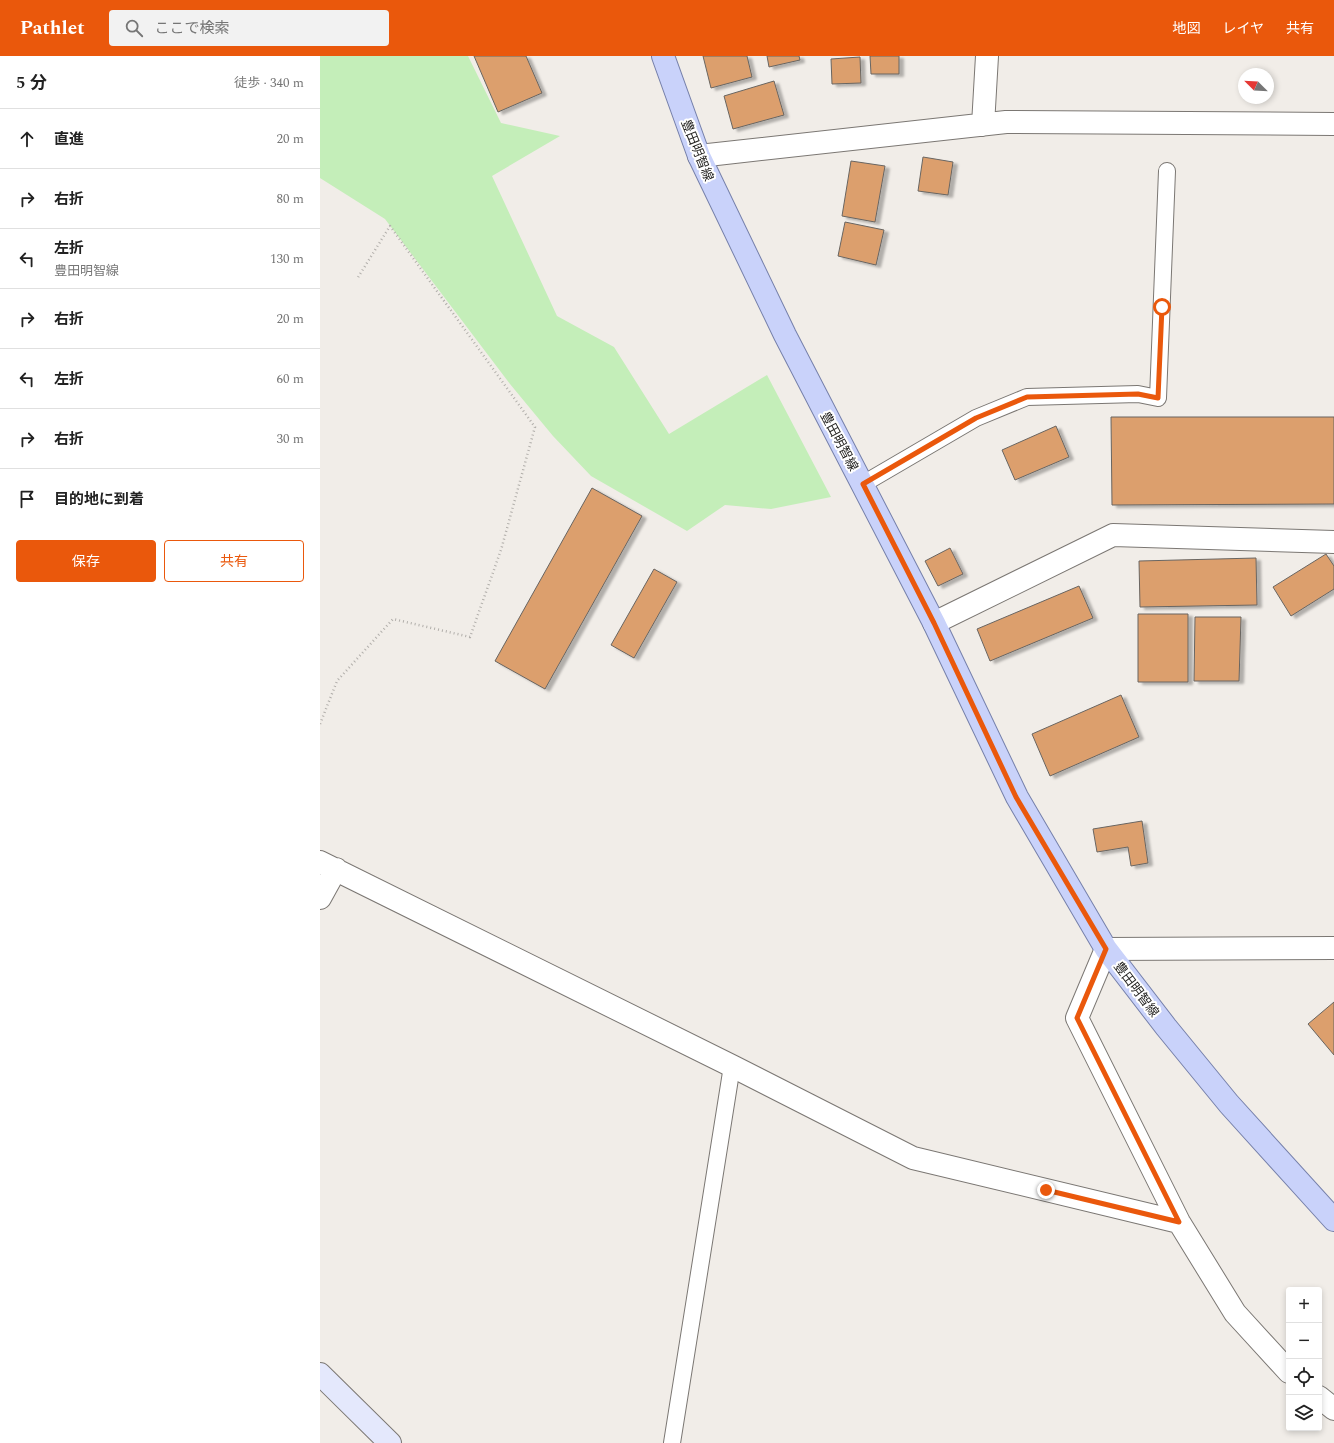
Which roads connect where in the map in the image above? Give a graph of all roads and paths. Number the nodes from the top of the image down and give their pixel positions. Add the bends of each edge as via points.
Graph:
1 (663, 56) edge
2 (987, 56) edge
3 (1334, 124) edge
4 (983, 125) junction
5 (699, 156) junction
6 (1167, 171) dead end
7 (357, 279) dead end
8 (863, 484) junction
9 (1334, 542) edge
10 (934, 623) junction
11 (320, 724) edge
12 (328, 866) edge
13 (320, 898) edge
14 (1334, 948) edge
15 (1106, 949) junction
16 (732, 1066) junction
17 (1334, 1220) edge
18 (1179, 1222) junction
19 (1286, 1369) edge
20 (320, 1374) edge
21 (1322, 1400) edge
22 (1334, 1410) edge
23 (390, 1443) edge
24 (672, 1443) edge

1 - 5 main road, 豊田明智線
2 - 4 street
3 - 4 street via 1006,122
4 - 5 street
5 - 8 main road, 豊田明智線 via 785,335
6 - 8 lane via 1158,398 1138,394 1027,397 976,418
7 - 11 path via 390,226 535,427 501,550 470,637 393,619 337,681
8 - 10 main road, 豊田明智線
9 - 10 street via 1113,535
10 - 15 main road, 豊田明智線 via 1016,797
12 - 13 street
12 - 16 street
14 - 15 street
15 - 17 main road, 豊田明智線 via 1229,1104
15 - 18 street via 1077,1018
16 - 18 street via 913,1158
16 - 24 lane
18 - 19 street via 1235,1313
20 - 23 main road
21 - 22 street

